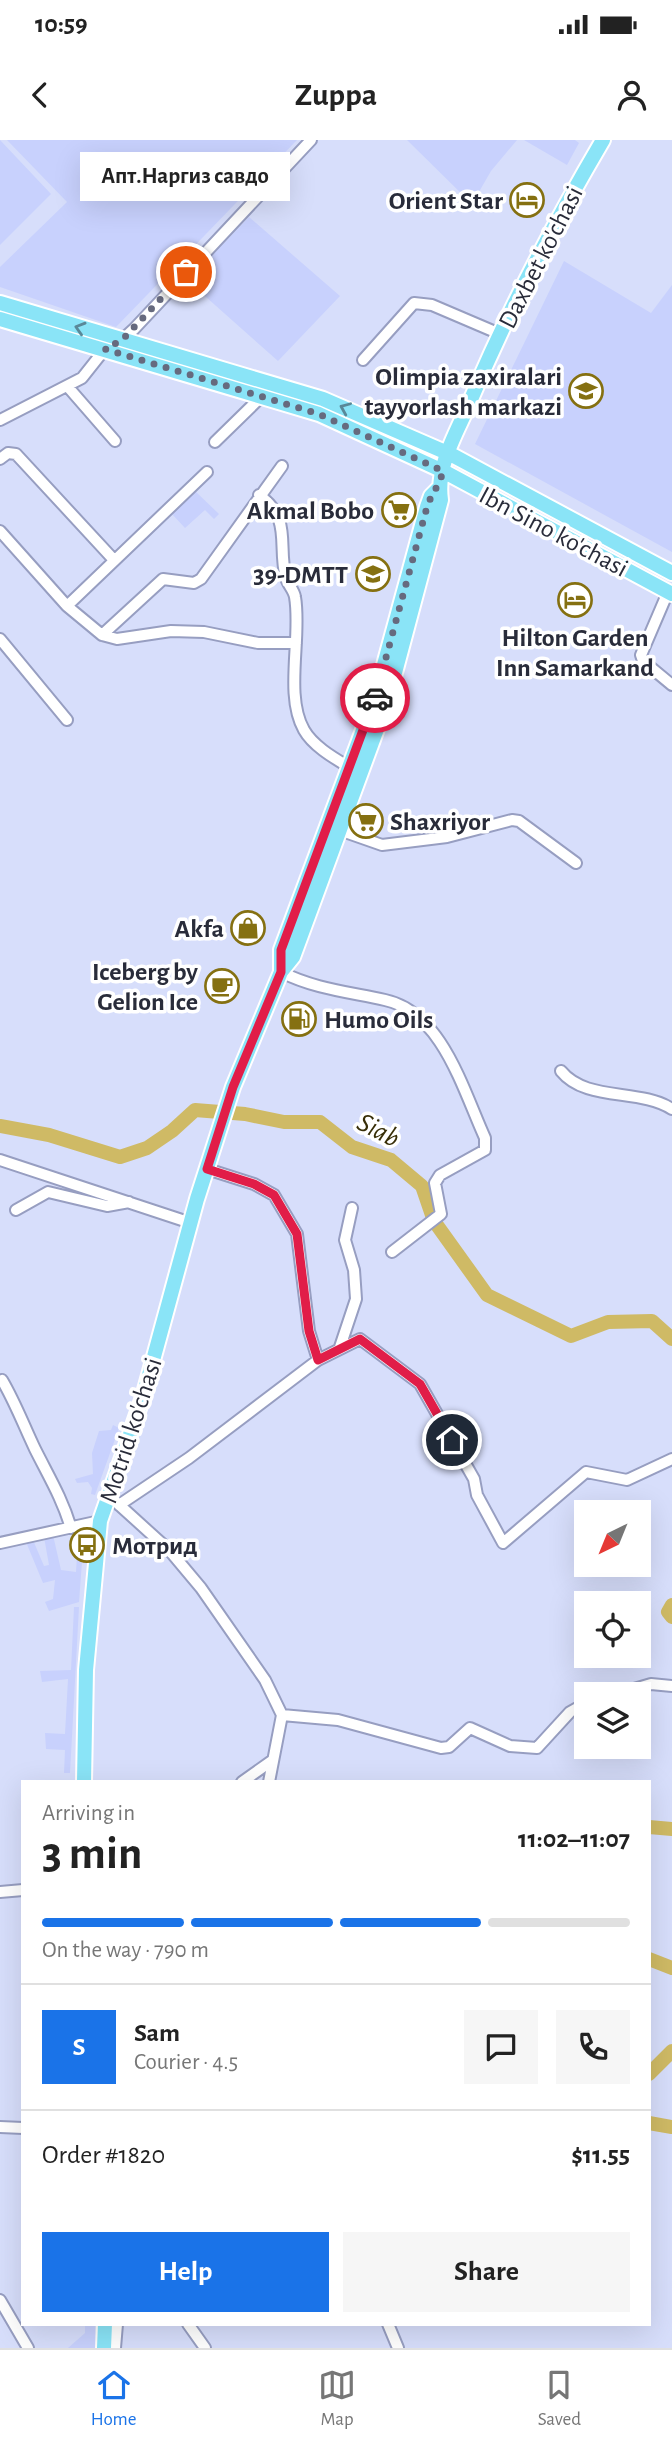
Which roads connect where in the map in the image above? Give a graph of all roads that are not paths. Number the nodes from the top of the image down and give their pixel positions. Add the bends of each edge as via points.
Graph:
1 (311, 140) edge
2 (603, 140) edge
3 (0, 303) edge
4 (0, 319) edge
5 (500, 334) junction
6 (122, 340) junction
7 (105, 349) junction
8 (363, 360) dead end
9 (68, 387) junction
10 (261, 397) junction
11 (0, 420) edge
12 (115, 441) dead end
13 (215, 442) dead end
14 (448, 453) junction
15 (0, 459) edge
16 (282, 466) dead end
17 (443, 471) junction
18 (207, 472) dead end
19 (439, 488) junction
20 (259, 495) junction
21 (0, 531) edge
22 (114, 560) junction
23 (672, 573) edge
24 (670, 593) edge
25 (67, 606) junction
26 (102, 635) junction
27 (0, 639) edge
28 (296, 643) junction
29 (10, 651) junction
30 (0, 660) edge
31 (672, 685) edge
32 (67, 720) dead end
33 (349, 767) junction
34 (342, 831) junction
35 (576, 863) dead end
36 (281, 972) junction
37 (561, 1071) dead end
38 (672, 1109) edge
39 (0, 1160) edge
40 (207, 1169) junction
41 (132, 1202) junction
42 (352, 1208) dead end
43 (16, 1210) dead end
44 (191, 1223) junction
45 (392, 1252) dead end
46 (340, 1347) junction
47 (318, 1360) junction
48 (0, 1381) edge
49 (672, 1459) edge
50 (114, 1500) junction
51 (100, 1521) junction
52 (71, 1528) junction
53 (0, 1544) edge
54 (651, 1684) edge
55 (672, 1686) edge
56 (574, 1710) edge
57 (282, 1714) junction
58 (273, 1760) junction
59 (84, 1780) edge
60 (245, 1780) edge
61 (269, 1780) edge
62 (21, 1890) edge
63 (0, 1892) edge
64 (0, 2127) edge
65 (21, 2128) edge
66 (0, 2300) edge
67 (105, 2326) edge
68 (117, 2326) edge
69 (189, 2326) edge
70 (389, 2326) edge
71 (28, 2348) edge
72 (104, 2348) edge
73 (115, 2348) edge
74 (205, 2348) edge
75 (398, 2348) edge

1 - 6 street
2 - 5 main road, Daxbet ko'chasi
6 -> 3 main road, Ibn Sino ko'chasi
4 - 7 main road, Ibn Sino ko'chasi
5 - 8 street via 432,305 414,303
5 - 14 main road, Daxbet ko'chasi
6 - 7 street
14 -> 6 main road, Ibn Sino ko'chasi via 323,399
7 - 9 street via 82,379
7 - 10 main road, Ibn Sino ko'chasi
9 - 11 street
9 - 12 street
10 - 13 street
10 - 17 main road, Ibn Sino ko'chasi via 319,414
14 - 17 main road, Daxbet ko'chasi
14 - 23 main road, Ibn Sino ko'chasi
15 - 22 street via 16,454
16 - 20 street
17 - 19 main road, Daxbet ko'chasi
17 - 24 main road, Ibn Sino ko'chasi
18 - 22 street
19 - 33 main road via 427,507 394,633
19 - 34 main road via 440,503 388,699
20 - 26 street via 201,579 194,583 163,579
20 - 28 street via 276,511 281,528 286,579 296,599
21 - 25 street
22 - 25 street
24 - 31 street via 641,655
25 - 26 street
26 - 28 street via 117,639 171,631 204,632 258,643
27 - 29 street
28 - 33 street via 300,722 314,742
29 - 30 street
29 - 32 street
33 - 36 main road via 281,950
34 - 35 street via 382,845 447,837 512,820
34 - 36 main road via 293,957
36 - 40 main road, Motrid ko'chasi via 233,1087
36 - 45 street via 345,995 402,1004 433,1029 487,1145 479,1155 440,1175 435,1183 436,1217
37 - 38 street via 578,1086 626,1093
39 - 41 street
40 - 44 main road, Motrid ko'chasi
40 - 47 street via 274,1195 292,1225
41 - 43 street via 107,1206 48,1192
41 - 44 street
42 - 46 street via 345,1240 356,1299
44 - 50 main road, Motrid ko'chasi
46 - 47 street
46 - 49 street via 360,1339 420,1384 474,1479 477,1495 503,1543 586,1472 627,1480
47 - 50 street via 189,1458
48 - 52 street via 60,1493
50 - 51 main road, Motrid ko'chasi
50 - 57 street via 170,1551 201,1588 265,1680
51 - 52 street
51 - 59 main road, Motrid ko'chasi via 86,1670
52 - 53 street
54 - 55 street
56 - 57 street via 537,1748 510,1746 467,1728 449,1747 440,1748 338,1720
57 - 58 street
58 - 60 street
58 - 61 street
62 - 63 street
64 - 65 street
66 - 71 street
67 - 72 main road
68 - 73 street
69 - 74 street
70 - 75 street

